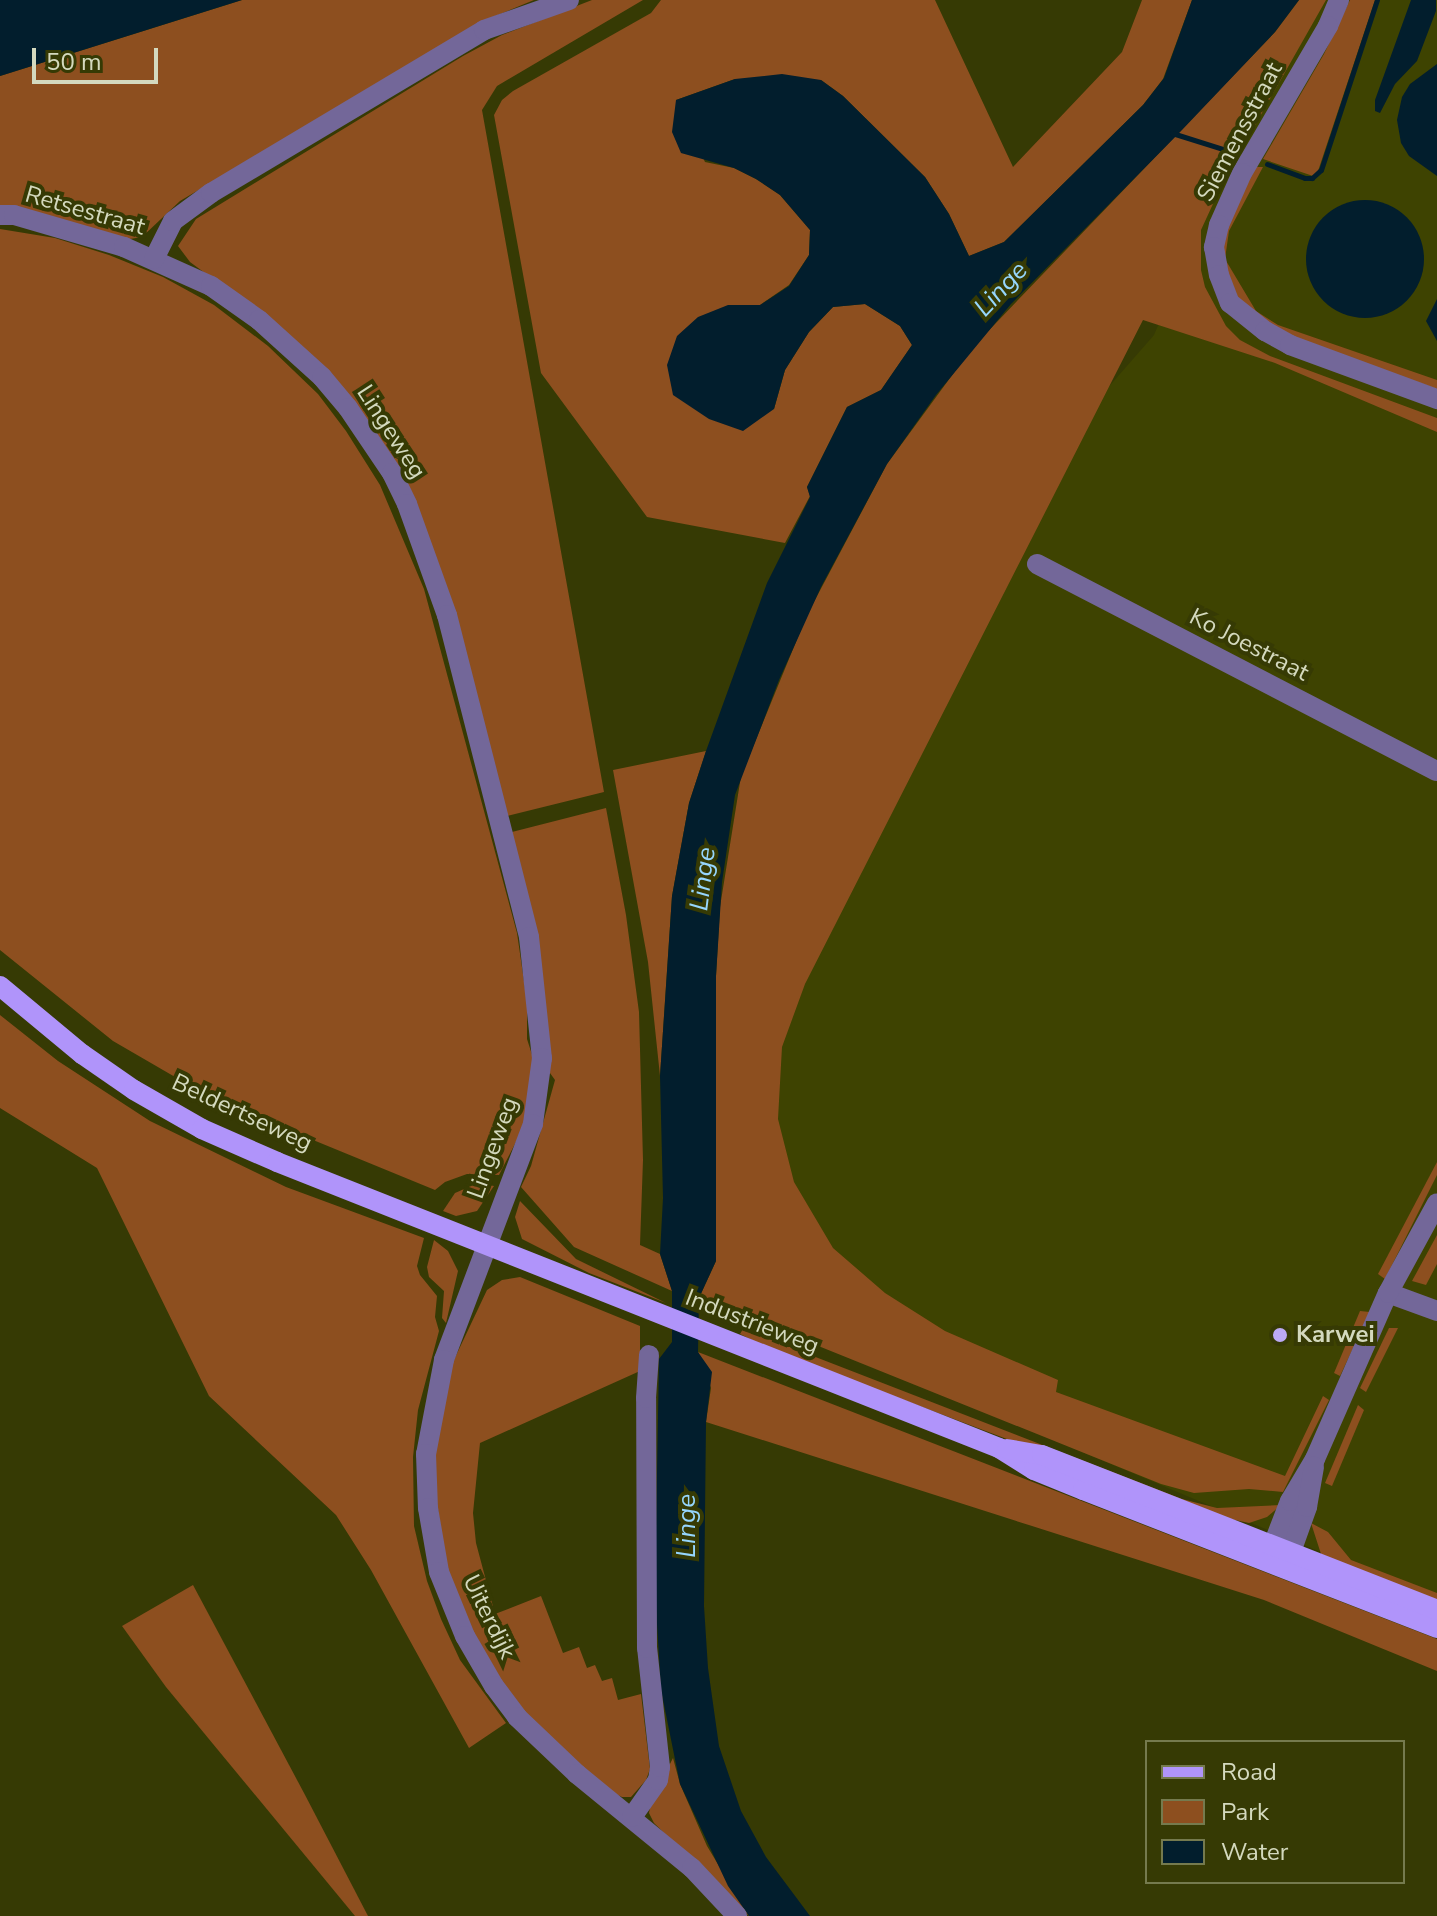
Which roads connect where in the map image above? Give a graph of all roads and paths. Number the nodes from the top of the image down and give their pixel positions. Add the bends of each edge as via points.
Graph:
1 (569, 0) edge
2 (1339, 0) edge
3 (0, 215) edge
4 (154, 259) junction
5 (1437, 399) edge
6 (1037, 564) dead end
7 (1437, 771) edge
8 (0, 986) edge
9 (1437, 1203) edge
10 (486, 1243) junction
11 (1388, 1293) junction
12 (1437, 1311) edge
13 (649, 1355) dead end
14 (1280, 1554) junction
15 (1437, 1610) edge
16 (1437, 1628) edge
17 (632, 1817) junction
18 (737, 1916) edge

1 - 4 street via 484,30 211,193 173,221
2 - 5 street, Siemensstraat via 1242,173 1219,225 1214,247 1219,275 1230,303 1265,331
3 - 4 street, Retsestraat
4 - 10 street, Lingeweg via 211,286 259,320 348,408 407,504 447,615 529,937 542,1058 533,1124
6 - 7 street, Ko Joestraat
8 - 10 main road, Beldertseweg via 82,1054 202,1129
9 - 11 street
10 - 14 main road, Industrieweg via 999,1448 1034,1470
10 - 17 street, Uiterdijk via 451,1335 426,1454 439,1572 465,1636 517,1717
11 - 12 street
11 - 14 street
13 - 17 street via 647,1648 660,1767 658,1780
14 - 15 main road, Industrieweg
14 - 16 main road, Industrieweg
17 - 18 street, Uiterdijk via 692,1868

